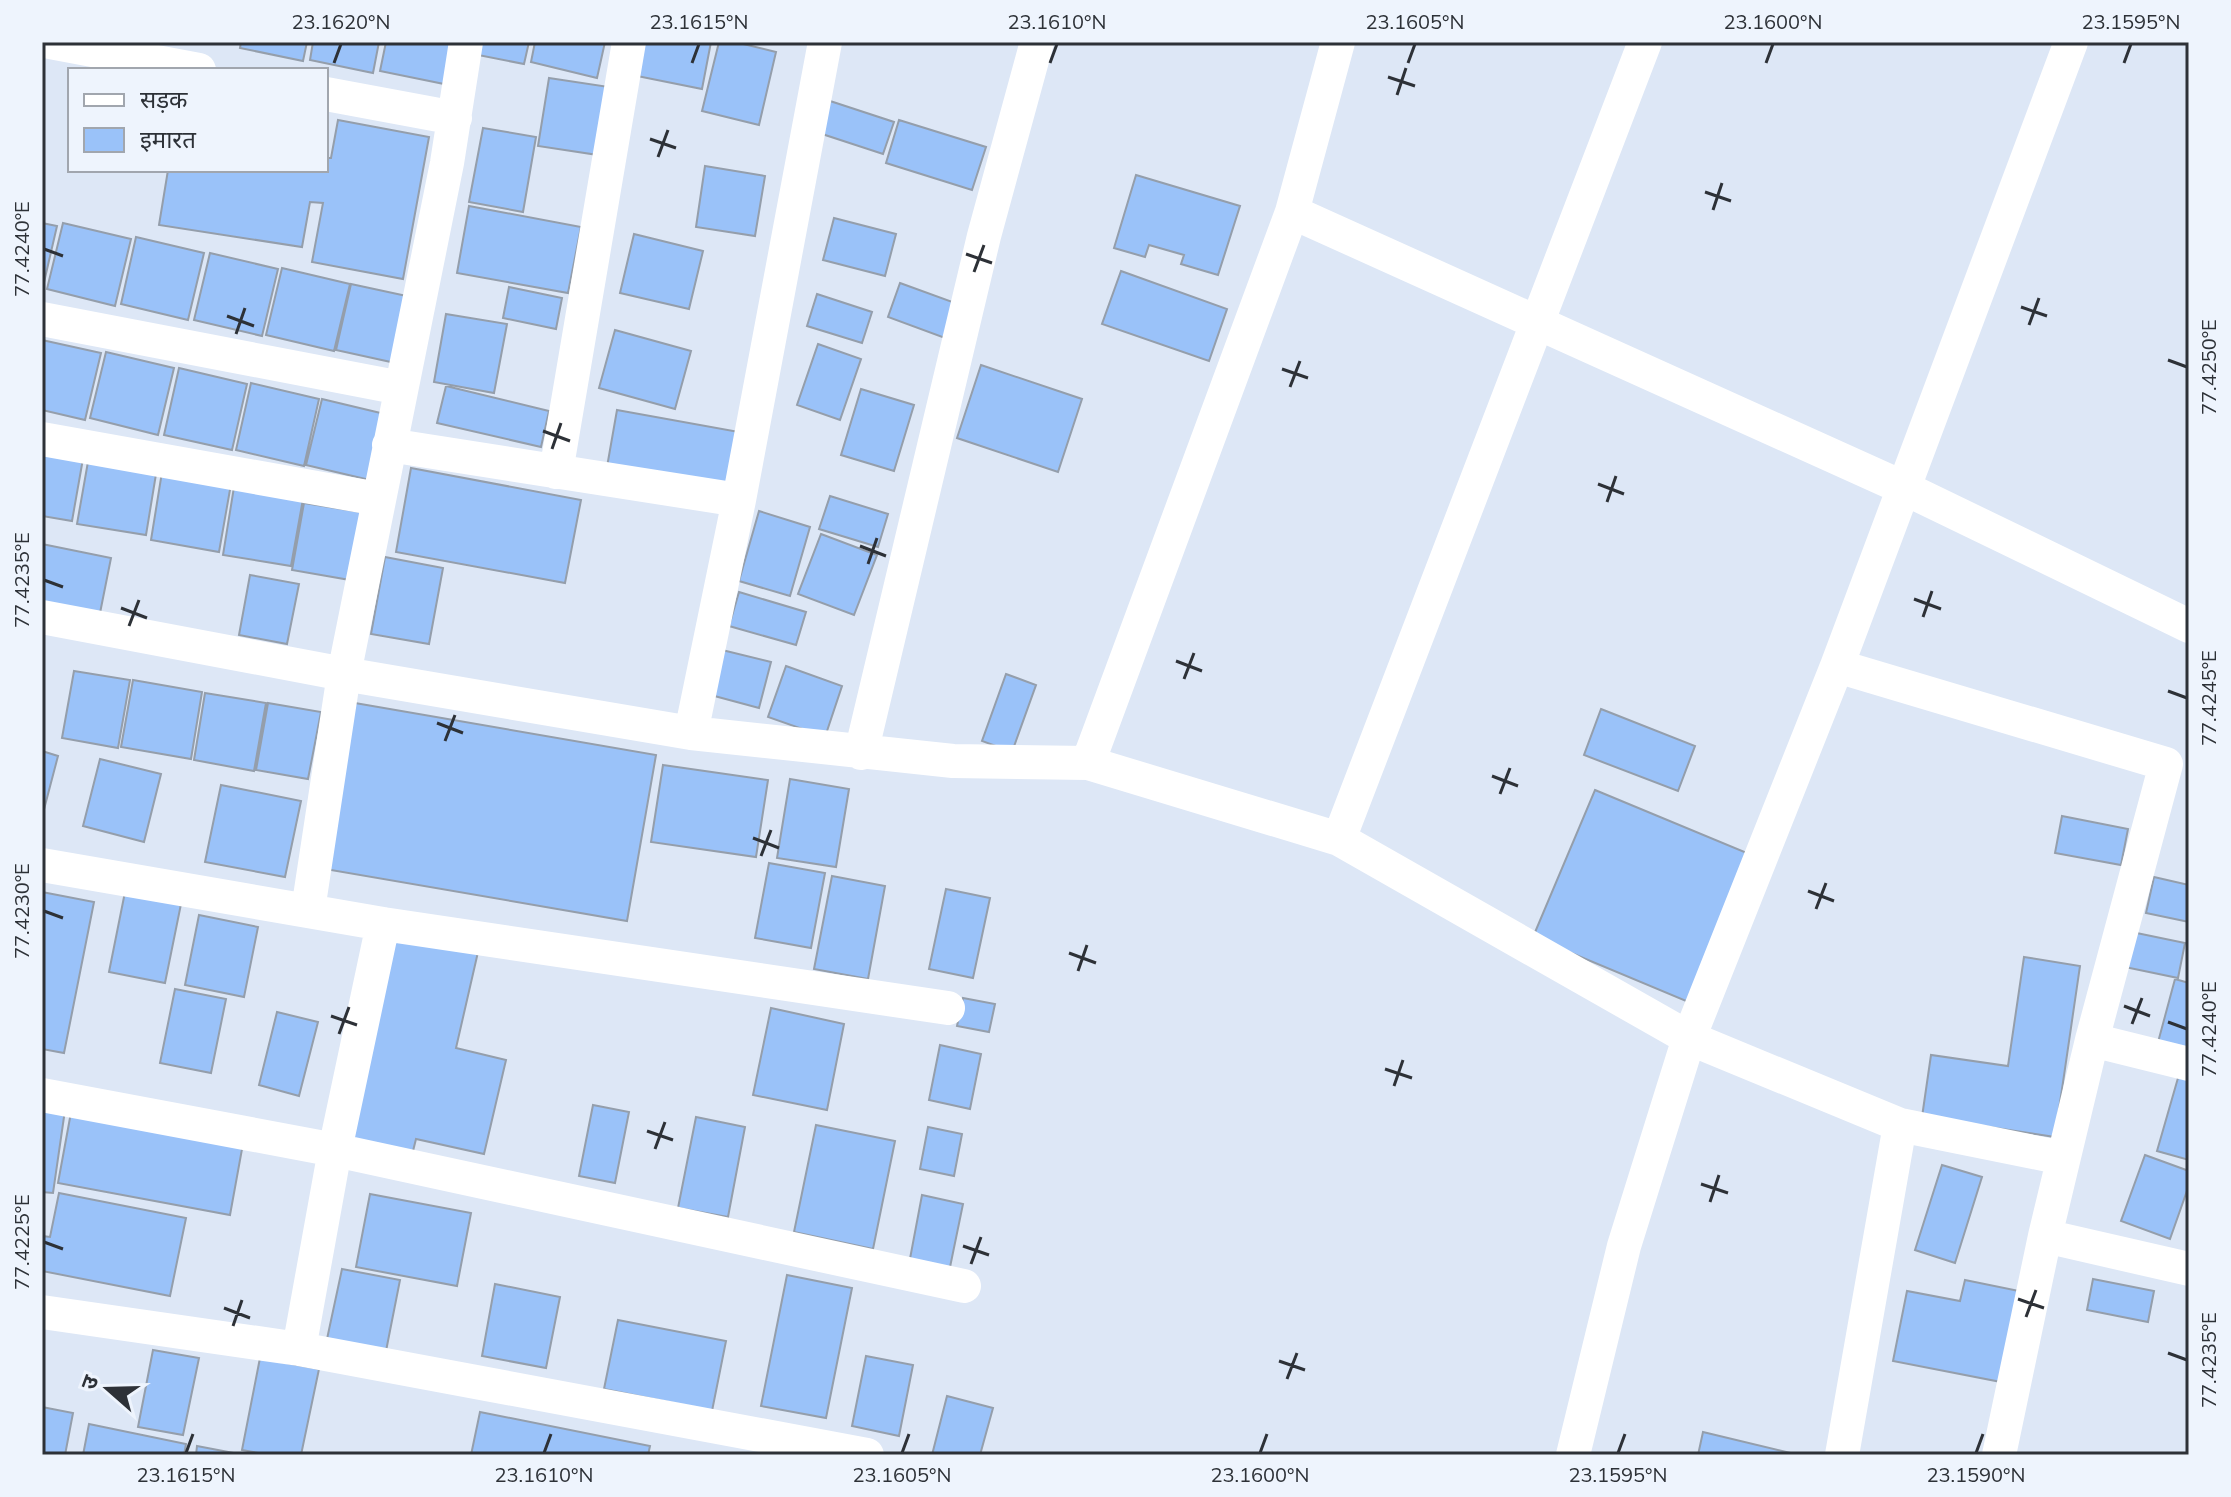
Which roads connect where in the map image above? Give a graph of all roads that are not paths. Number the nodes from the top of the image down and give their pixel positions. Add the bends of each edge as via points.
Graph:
1 (50, 42) edge
2 (466, 42) edge
3 (629, 42) edge
4 (825, 42) edge
5 (1037, 42) edge
6 (1338, 42) edge
7 (1645, 42) edge
8 (2071, 42) edge
9 (188, 68) edge
10 (328, 94) edge
11 (455, 118) junction
12 (1292, 212) junction
13 (42, 319) edge
14 (1536, 322) junction
15 (401, 388) junction
16 (42, 439) edge
17 (389, 445) junction
18 (556, 472) junction
19 (1904, 488) junction
20 (378, 499) junction
21 (739, 500) junction
22 (42, 617) edge
23 (2189, 626) edge
24 (1837, 666) junction
25 (344, 674) junction
26 (691, 733) junction
27 (861, 753) junction
28 (1088, 763) junction
29 (2177, 767) edge
30 (1339, 839) junction
31 (42, 865) edge
32 (308, 910) junction
33 (383, 924) junction
34 (948, 1008) dead end
35 (1689, 1038) junction
36 (2092, 1040) junction
37 (2189, 1064) edge
38 (42, 1095) edge
39 (1900, 1125) junction
40 (335, 1150) junction
41 (2063, 1158) junction
42 (2045, 1236) junction
43 (2189, 1269) edge
44 (964, 1286) dead end
45 (42, 1312) edge
46 (299, 1349) junction
47 (864, 1455) edge
48 (1573, 1455) edge
49 (1842, 1455) edge
50 (1999, 1455) edge

1 - 9 street
2 - 11 street
3 - 18 street
4 - 21 street
5 - 27 street via 984,236
6 - 12 street
7 - 14 street
8 - 19 street
10 - 11 street
11 - 15 street
12 - 14 street
12 - 28 street
13 - 15 street
14 - 19 street
14 - 30 street
15 - 17 street
16 - 20 street
17 - 18 street
17 - 20 street
18 - 21 street
19 - 23 street
19 - 24 street
20 - 25 street
21 - 26 street
22 - 25 street
24 - 29 street
24 - 35 street
25 - 26 street
25 - 32 street
26 - 27 street
27 - 28 street
28 - 30 street
29 - 36 street
30 - 35 street
31 - 32 street
32 - 33 street
33 - 34 street
33 - 40 street
35 - 39 street
35 - 48 street via 1624,1246
36 - 37 street
36 - 41 street
38 - 40 street
39 - 41 street
39 - 49 street
40 - 44 street
40 - 46 street
41 - 42 street
42 - 43 street
42 - 50 street
45 - 46 street
46 - 47 street

